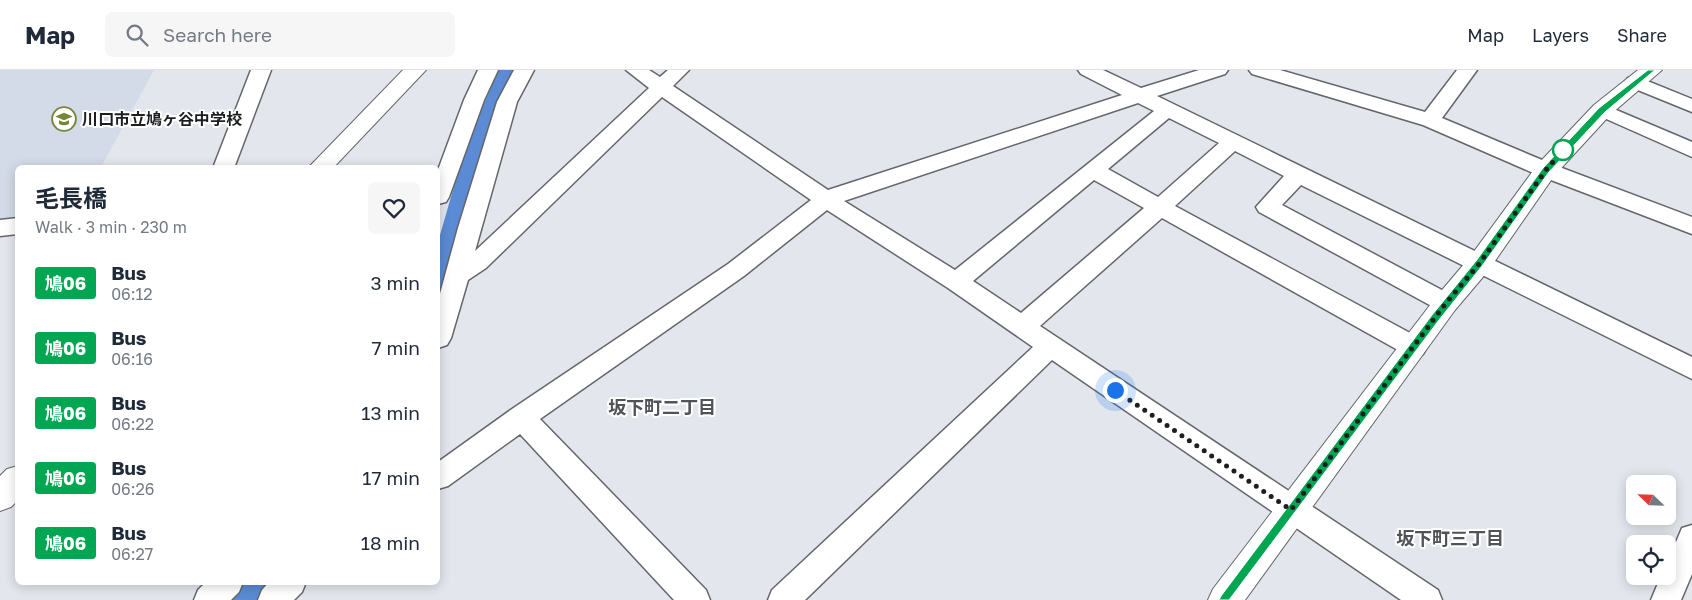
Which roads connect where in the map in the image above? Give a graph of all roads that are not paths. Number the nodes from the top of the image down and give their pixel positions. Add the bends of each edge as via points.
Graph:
1 (261, 70) edge
2 (415, 70) edge
3 (488, 70) edge
4 (524, 70) edge
5 (636, 70) edge
6 (1088, 70) edge
7 (1218, 70) edge
8 (1258, 70) edge
9 (1334, 70) edge
10 (1467, 70) edge
11 (1643, 76) edge
12 (670, 78) edge
13 (1327, 91) junction
14 (1139, 95) junction
15 (1692, 106) edge
16 (1167, 110) junction
17 (1602, 110) junction
18 (1430, 120) junction
19 (1232, 143) junction
20 (1692, 150) edge
21 (224, 165) edge
22 (322, 165) edge
23 (1546, 170) junction
24 (1094, 171) junction
25 (1298, 175) junction
26 (440, 192) edge
27 (825, 199) junction
28 (1159, 208) junction
29 (15, 226) edge
30 (1692, 226) edge
31 (0, 228) edge
32 (1479, 264) junction
33 (458, 275) junction
34 (956, 282) junction
35 (1446, 303) junction
36 (1022, 328) junction
37 (440, 332) edge
38 (1050, 346) junction
39 (1414, 347) junction
40 (1692, 369) edge
41 (521, 417) junction
42 (440, 476) edge
43 (15, 482) edge
44 (0, 497) edge
45 (1291, 510) junction
46 (1692, 538) edge
47 (225, 585) edge
48 (288, 585) edge
49 (209, 600) edge
50 (273, 600) edge
51 (696, 600) edge
52 (783, 600) edge
53 (1225, 600) edge
54 (1427, 600) edge
55 (1666, 600) edge

1 - 21 street
2 - 22 street
3 - 26 street
4 - 33 street via 507,102
5 - 12 street
6 - 14 street
7 - 14 street
8 - 13 street
9 - 13 street
10 - 18 street
11 - 15 street
11 - 17 street
12 - 27 street
12 - 33 street via 478,262
13 - 18 street
14 - 16 street
14 - 27 street
16 - 19 street
16 - 24 street
17 - 20 street
17 - 23 street
18 - 23 street
19 - 25 street
19 - 28 street
23 - 30 street
23 - 32 street
24 - 28 street
24 - 34 street
25 - 32 street
25 - 35 street via 1267,207
27 - 34 street
27 - 41 street via 750,260
28 - 36 street
28 - 39 street
29 - 31 street
32 - 35 street
32 - 40 street
33 - 37 street
34 - 36 street
35 - 39 street
36 - 38 street
38 - 45 street
38 - 52 street
39 - 45 street
41 - 42 street
41 - 51 street
43 - 44 street
45 - 53 street
45 - 54 street
46 - 55 street
47 - 49 street
48 - 50 street

